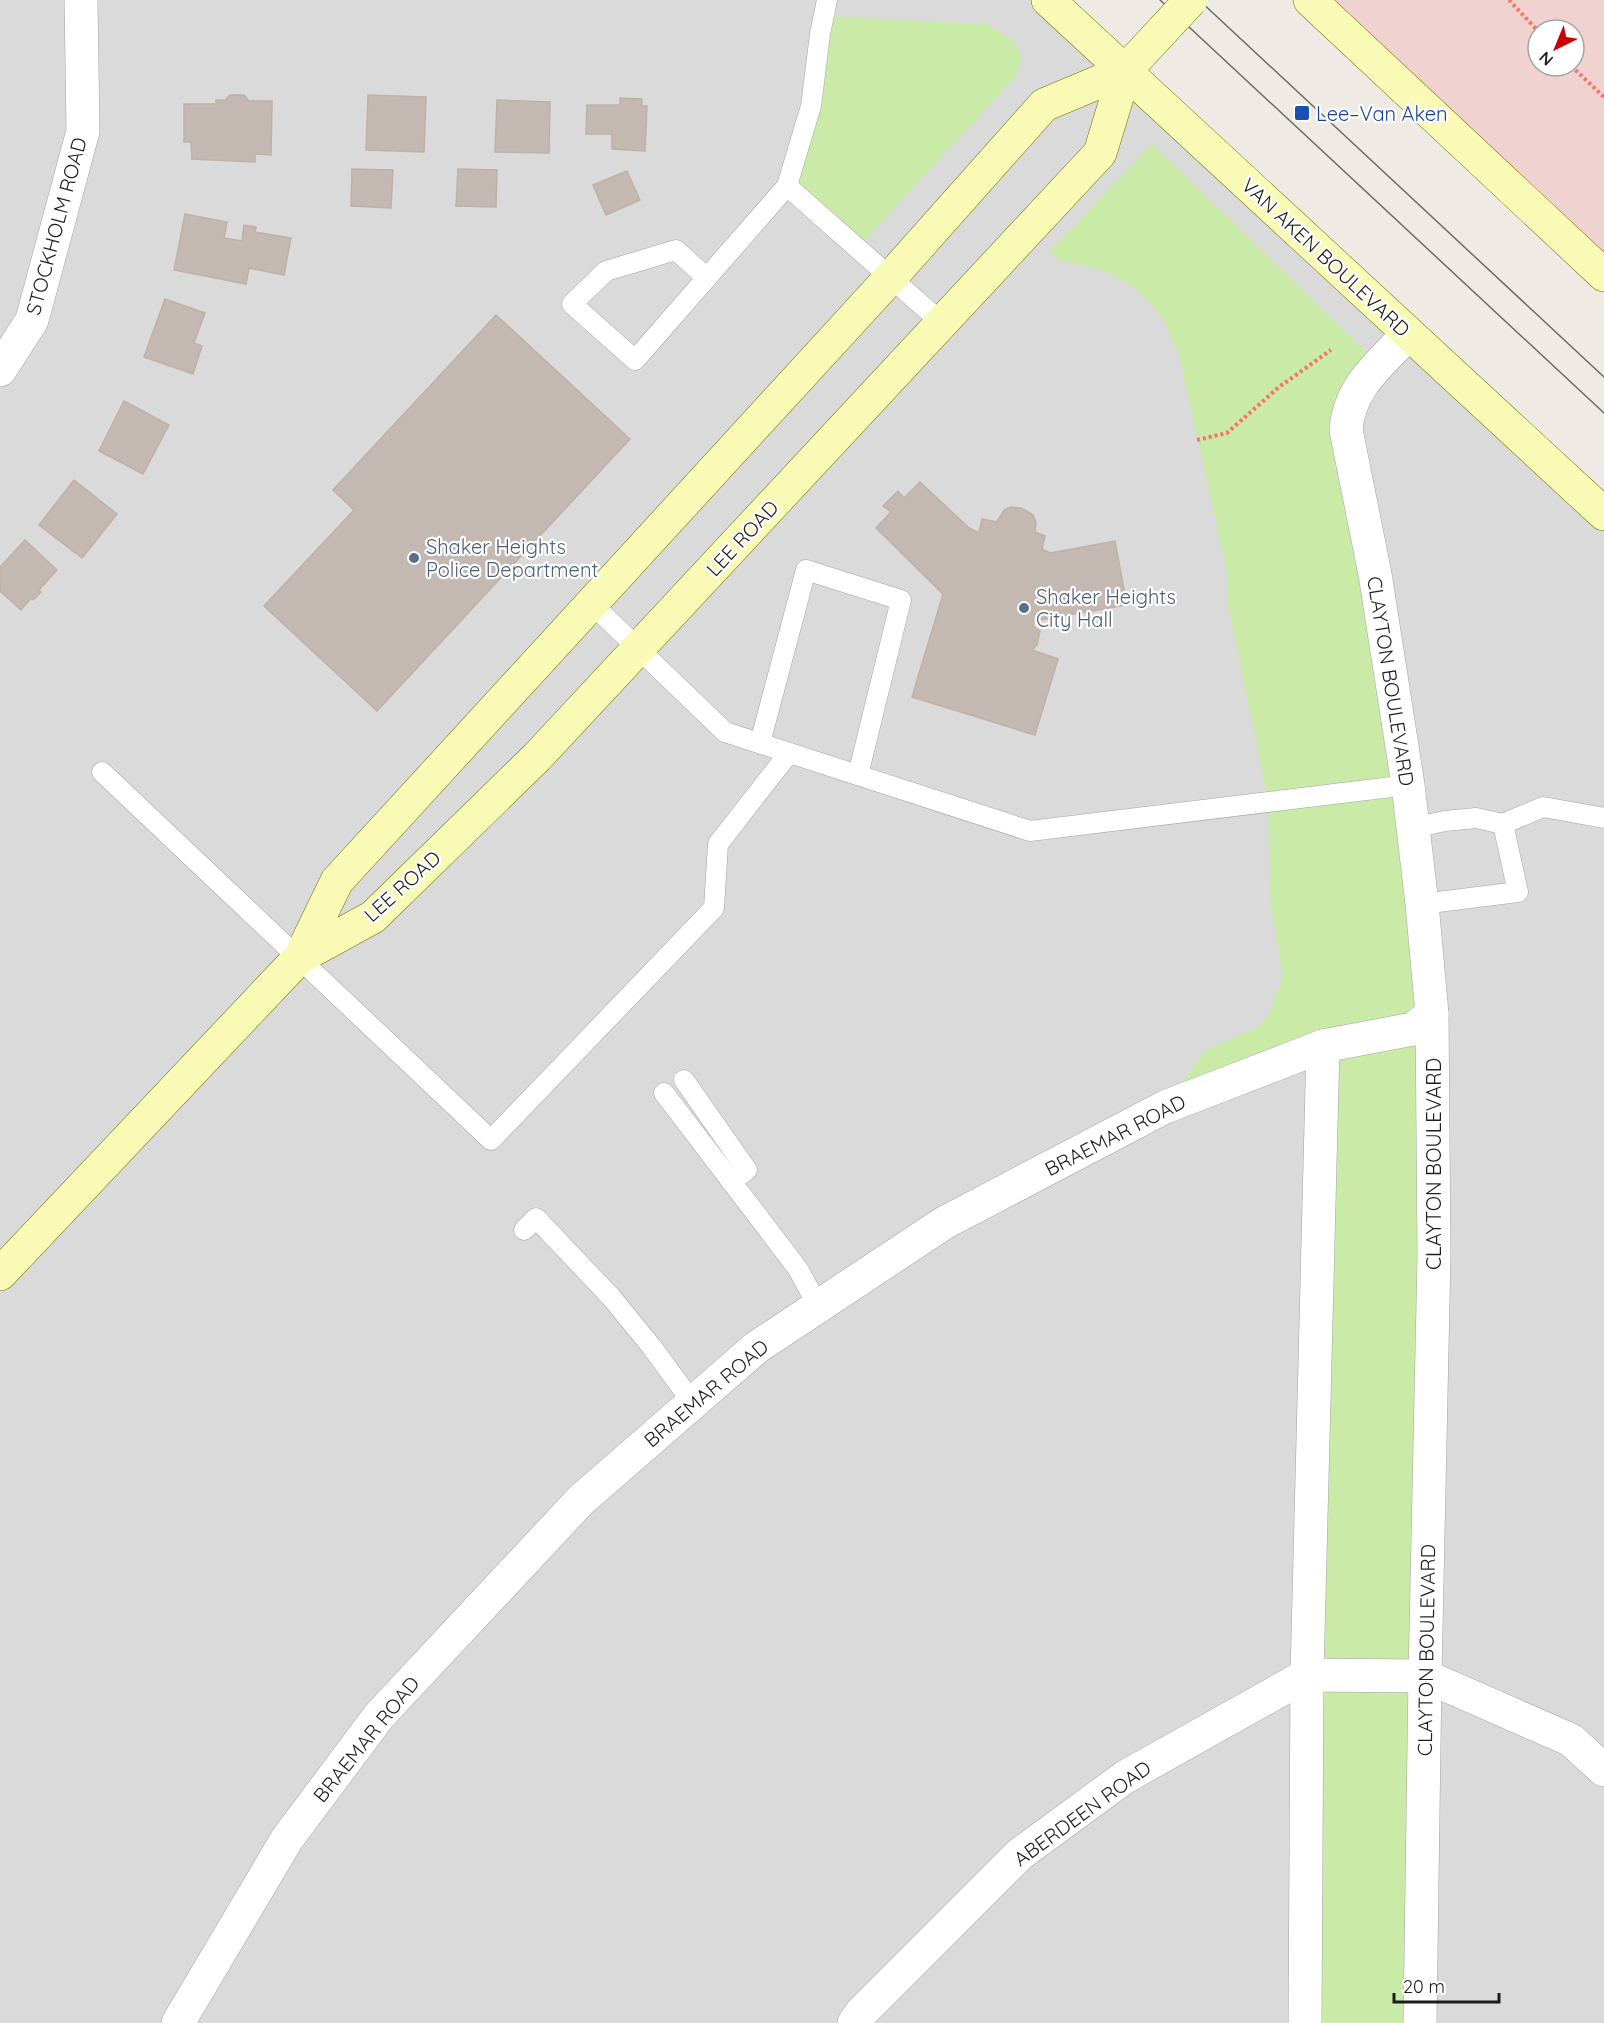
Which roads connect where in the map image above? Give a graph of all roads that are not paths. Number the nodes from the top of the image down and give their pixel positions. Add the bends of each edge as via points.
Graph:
1 (81, 0) edge
2 (827, 0) edge
3 (1048, 0) edge
4 (1191, 0) edge
5 (1310, 0) edge
6 (1125, 71) junction
7 (787, 186) junction
8 (1604, 275) edge
9 (891, 277) junction
10 (707, 278) junction
11 (942, 323) junction
12 (1408, 334) junction
13 (0, 370) edge
14 (1604, 514) edge
15 (593, 605) junction
16 (639, 648) junction
17 (759, 743) junction
18 (789, 753) junction
19 (102, 772) dead end
20 (858, 775) junction
21 (1408, 785) junction
22 (1604, 818) edge
23 (1503, 824) junction
24 (1413, 828) junction
25 (1422, 904) junction
26 (300, 957) junction
27 (1432, 1014) junction
28 (1323, 1046) junction
29 (684, 1080) dead end
30 (664, 1093) dead end
31 (731, 1182) junction
32 (524, 1230) dead end
33 (0, 1274) edge
34 (818, 1306) junction
35 (693, 1403) junction
36 (1307, 1675) junction
37 (1425, 1676) junction
38 (1604, 1770) edge
39 (178, 2023) edge
40 (854, 2023) edge
41 (1305, 2023) edge
42 (1420, 2023) edge

1 - 13 street, STOCKHOLM ROAD via 83,131 32,320
2 - 7 lane via 811,106
3 - 6 main road, VAN AKEN BOULEVARD
4 - 6 main road, LEE ROAD, bridge
5 - 8 main road
6 - 9 main road, LEE ROAD via 1044,105
6 - 11 main road, LEE ROAD via 1100,153
6 - 12 main road, VAN AKEN BOULEVARD
7 - 9 lane
7 - 10 lane
9 - 11 lane
9 - 15 main road, LEE ROAD
10 - 10 lane via 634,360 572,304 606,272 676,250
11 - 16 main road, LEE ROAD
12 - 14 main road, VAN AKEN BOULEVARD
12 - 21 street, CLAYTON BOULEVARD via 1362,384 1347,414 1346,430 1375,574
15 - 16 lane
15 - 26 main road, LEE ROAD via 337,881
16 - 17 lane via 725,732
16 - 26 main road, LEE ROAD via 537,757 373,917
17 - 18 lane
17 - 20 lane via 806,570 901,600
18 - 20 lane
18 - 26 lane via 718,843 714,908 491,1140
19 - 26 lane
20 - 21 lane via 1030,831
21 - 24 street, CLAYTON BOULEVARD
22 - 23 lane via 1543,807
23 - 24 lane via 1476,818
23 - 25 lane via 1518,892
24 - 25 street, CLAYTON BOULEVARD
25 - 27 street, CLAYTON BOULEVARD
26 - 33 main road, LEE ROAD
27 - 28 street, BRAEMAR ROAD via 1403,1032
27 - 37 street, CLAYTON BOULEVARD via 1434,1256
28 - 34 street, BRAEMAR ROAD via 1165,1107 944,1223
28 - 36 street
29 - 31 lane via 747,1170
30 - 31 lane
31 - 34 lane via 798,1269
32 - 35 lane via 536,1218 611,1297
34 - 35 street, BRAEMAR ROAD via 757,1347
35 - 39 street, BRAEMAR ROAD via 581,1500 379,1716 287,1839
36 - 37 street, ABERDEEN ROAD
36 - 40 street, ABERDEEN ROAD via 1125,1777 1020,1854
36 - 41 street
37 - 38 street via 1571,1740
37 - 42 street, CLAYTON BOULEVARD

